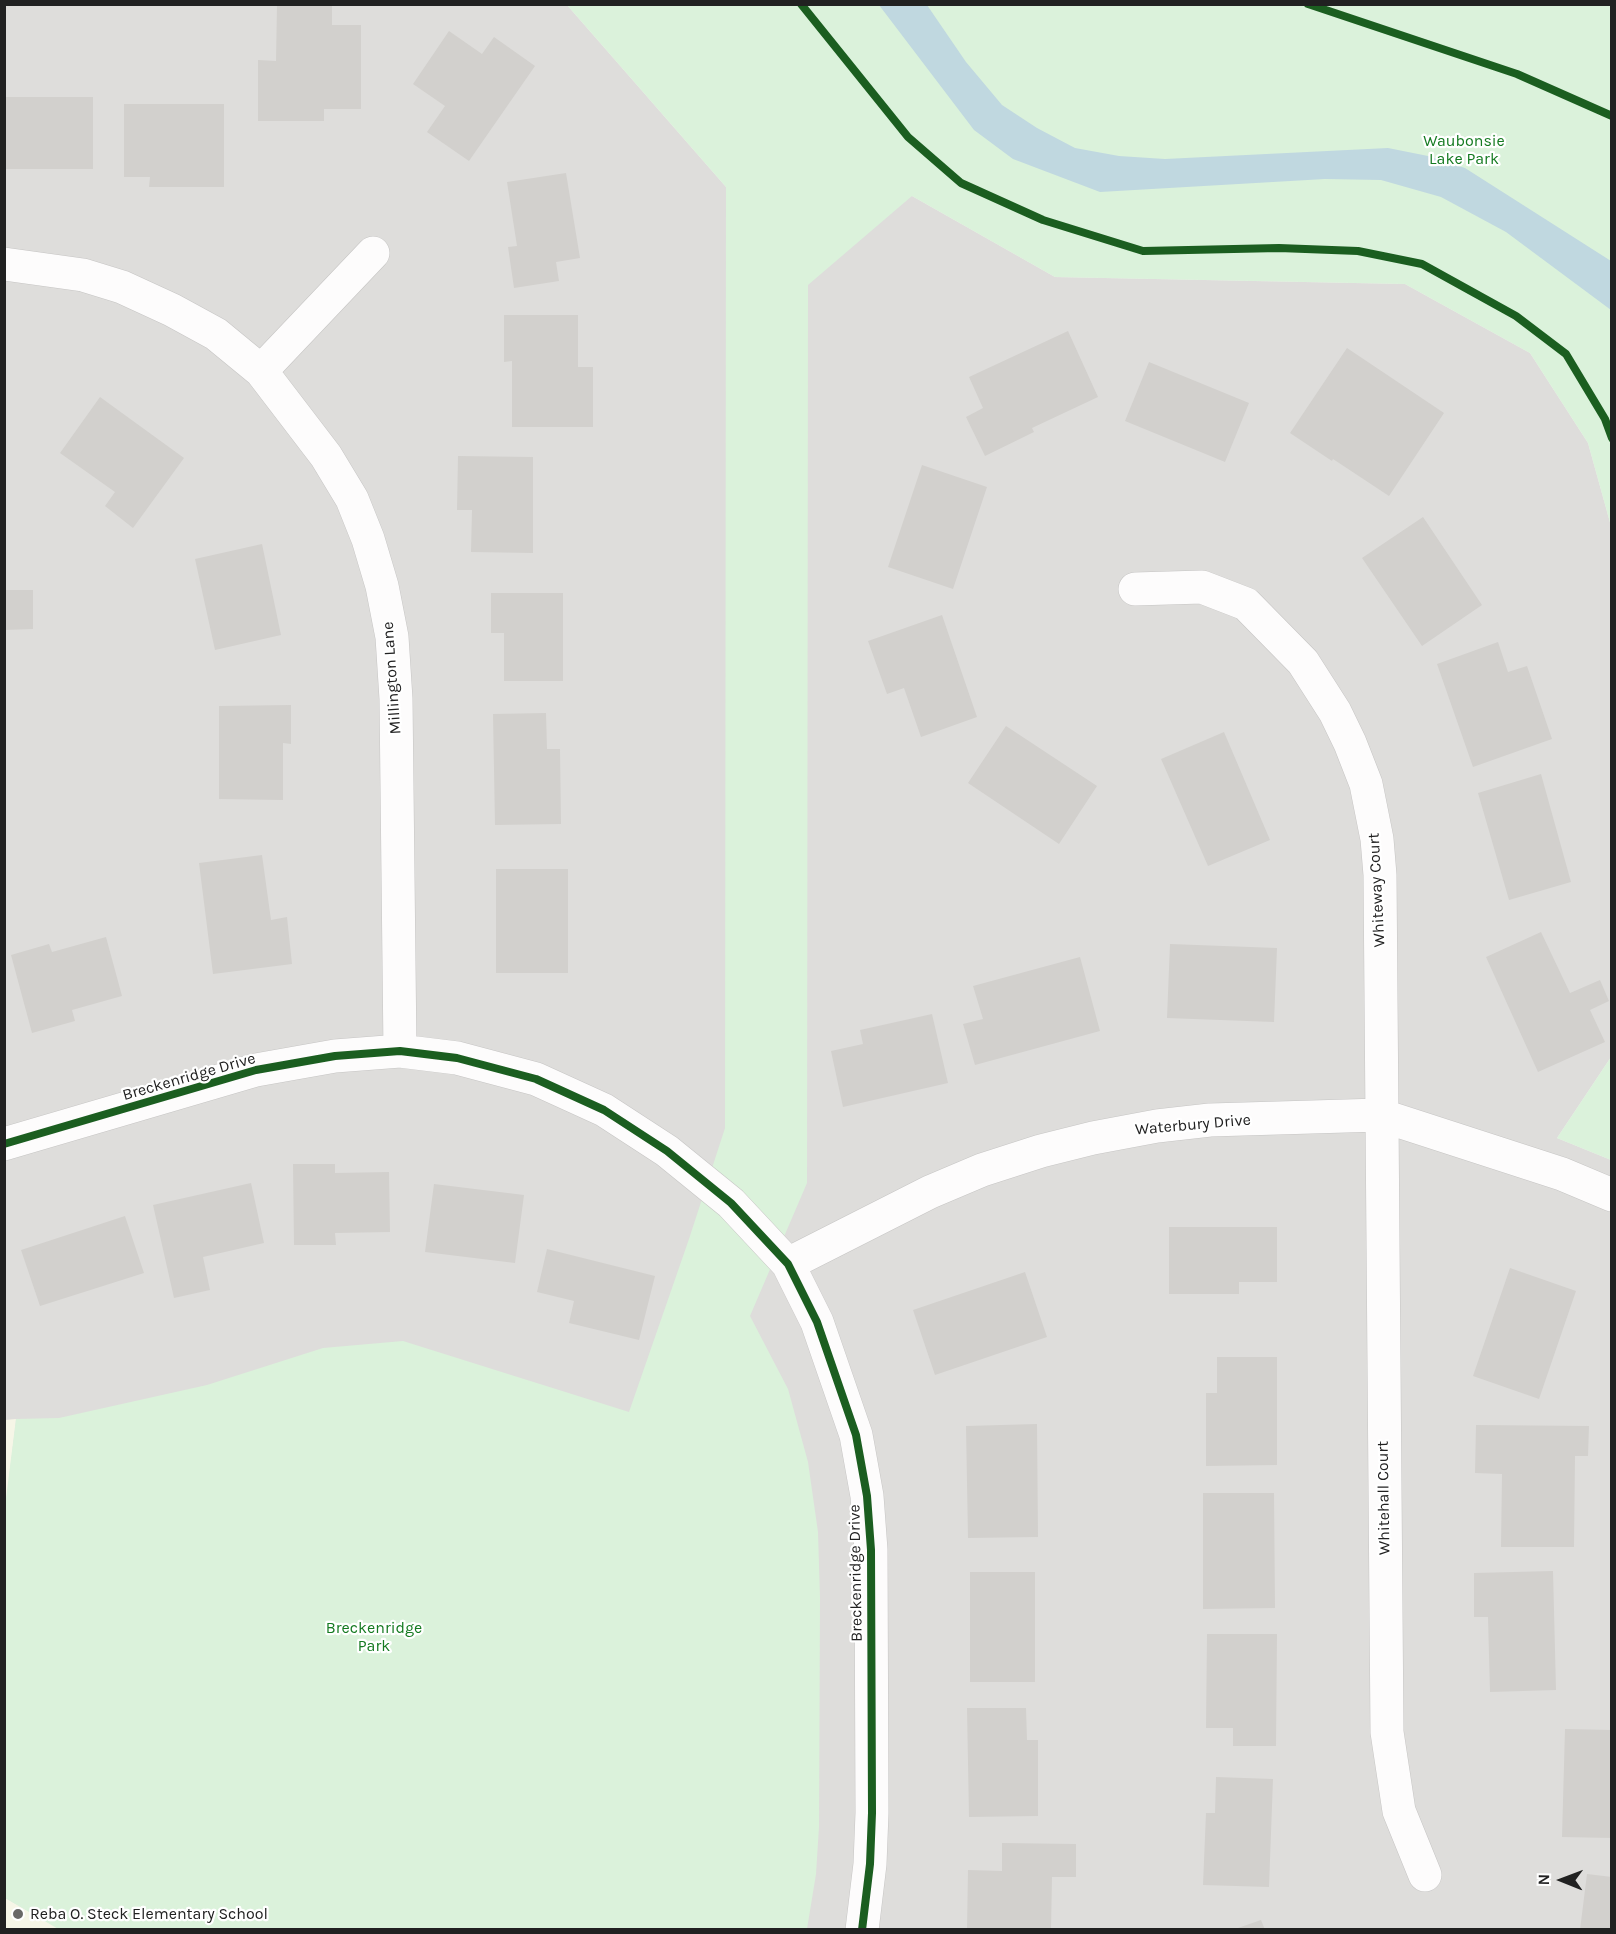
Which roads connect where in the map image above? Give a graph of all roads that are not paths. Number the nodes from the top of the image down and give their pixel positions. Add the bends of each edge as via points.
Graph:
1 (373, 253) dead end
2 (4, 264) edge
3 (261, 371) junction
4 (1135, 589) dead end
5 (400, 1051) junction
6 (1380, 1115) junction
7 (4, 1144) edge
8 (1611, 1195) edge
9 (788, 1264) junction
10 (1425, 1875) dead end
11 (862, 1929) edge

1 - 3 street
2 - 3 street, Millington Lane via 83,275 122,286 216,334
3 - 5 street, Millington Lane via 326,456 352,499 384,596 392,637 396,699
4 - 6 street, Whiteway Court via 1202,587 1246,604 1303,662 1350,743 1366,784 1378,848
5 - 7 street, Breckenridge Drive via 335,1056 256,1070
5 - 9 street, Breckenridge Drive via 457,1059 536,1079 604,1110 667,1151 731,1203
6 - 8 street, Waterbury Drive via 1562,1174
6 - 9 street, Waterbury Drive via 1210,1120 1093,1138 1041,1151 930,1192
6 - 10 street, Whitehall Court via 1387,1731 1399,1811
9 - 11 street, Breckenridge Drive via 818,1322 837,1377 856,1435 867,1496 871,1550 872,1814

